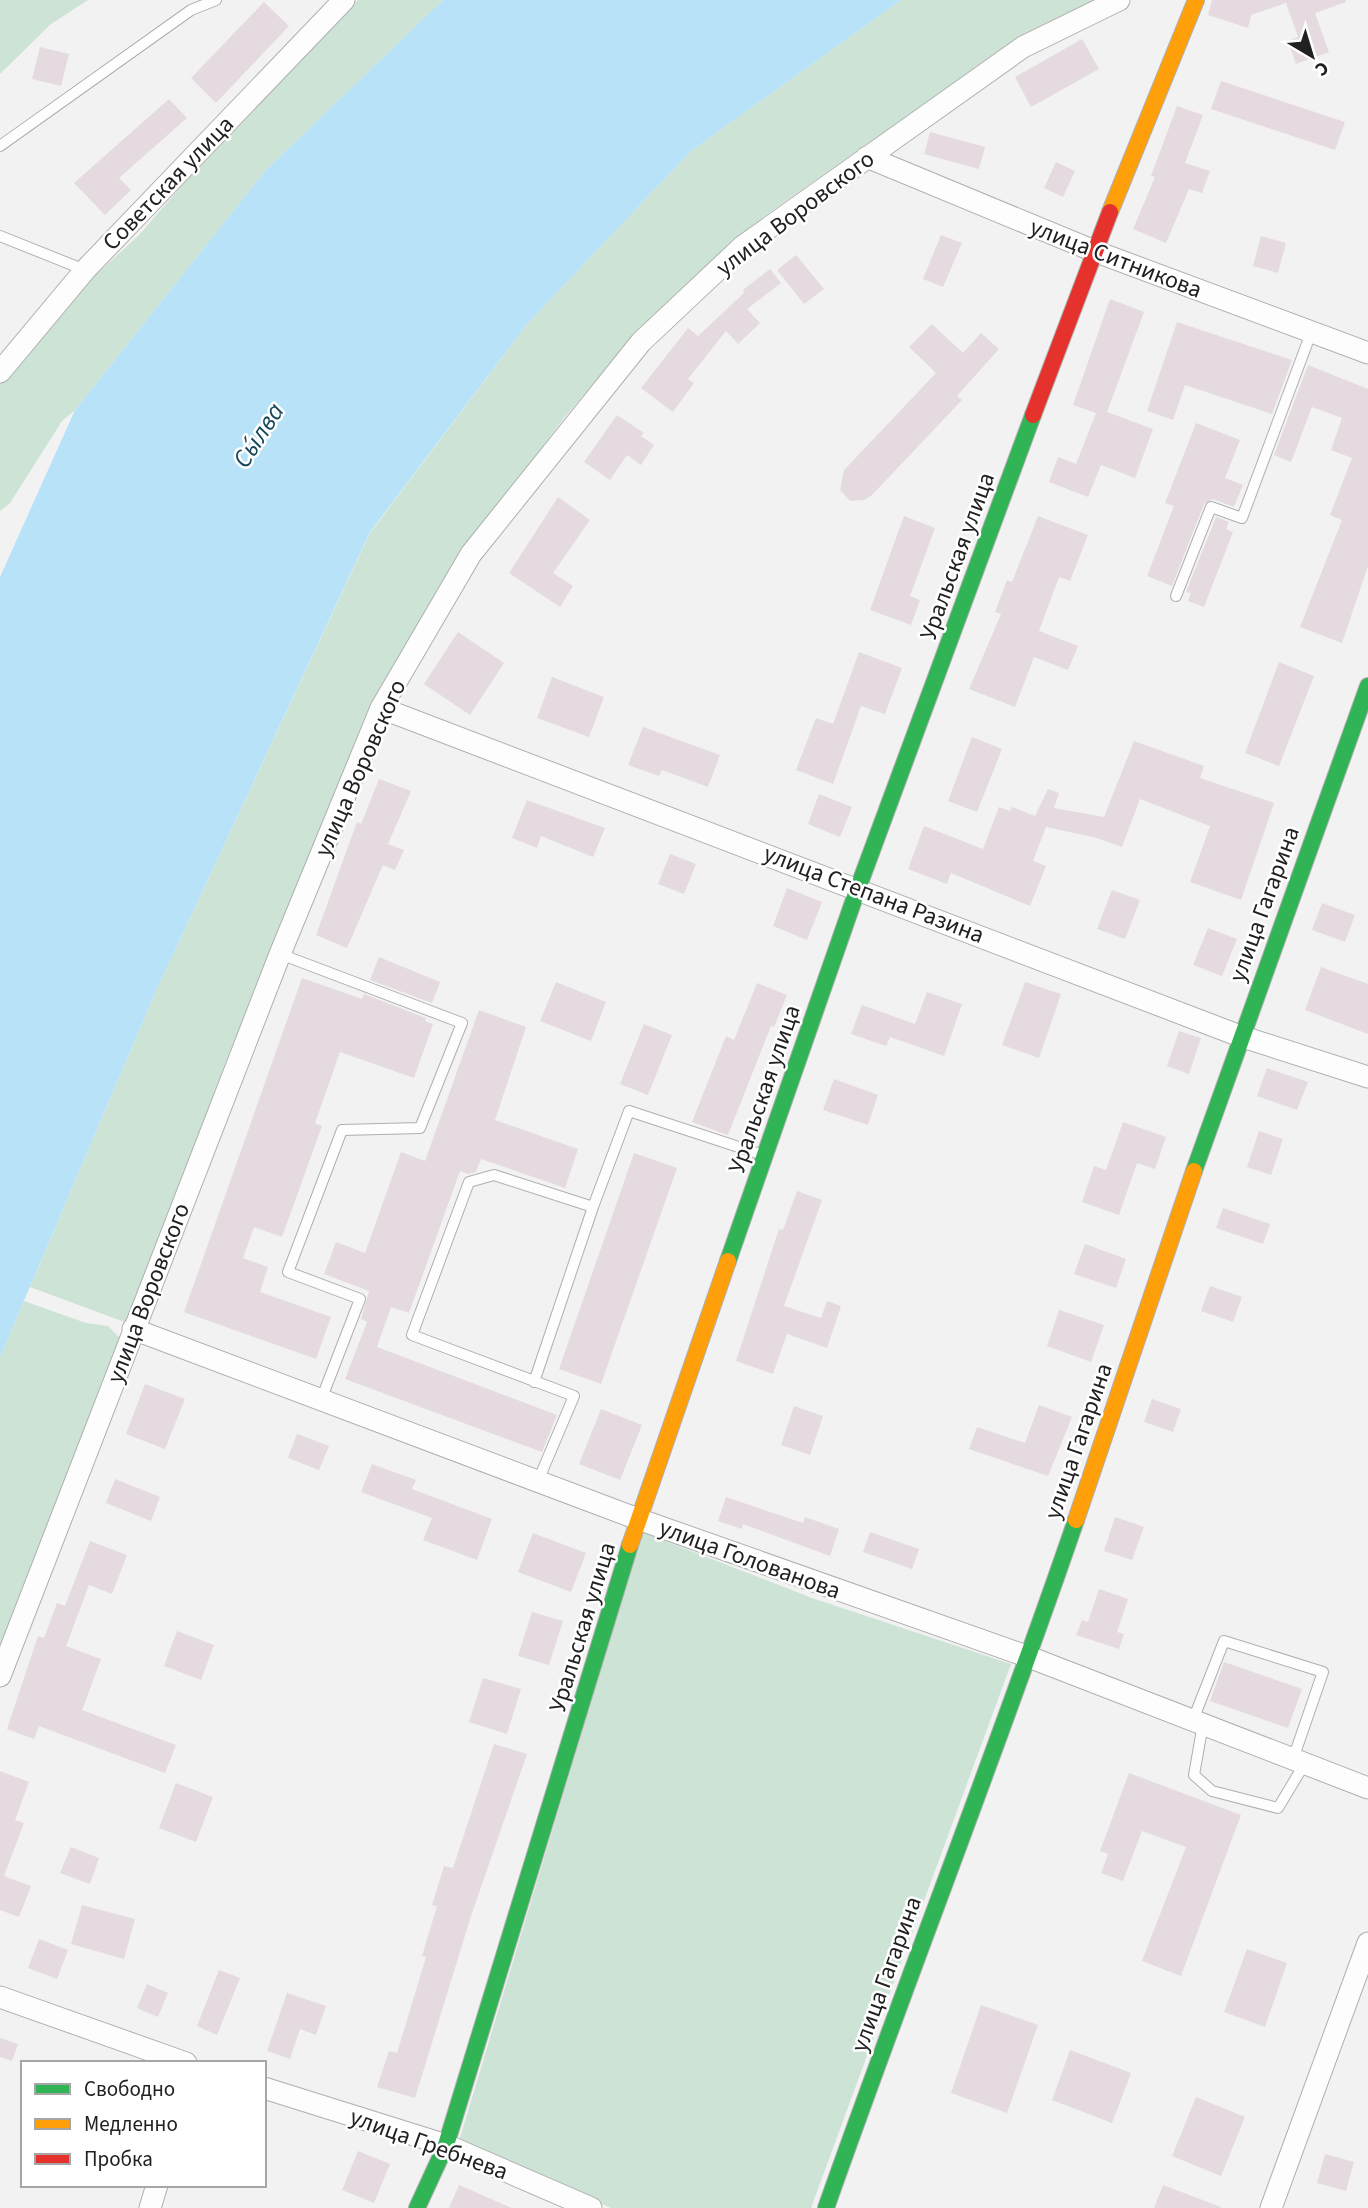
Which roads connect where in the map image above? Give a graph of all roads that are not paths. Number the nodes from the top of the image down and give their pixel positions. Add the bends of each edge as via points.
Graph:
1 (216, 0) edge
2 (344, 0) edge
3 (1119, 0) edge
4 (1196, 0) edge
5 (0, 146) edge
6 (867, 157) junction
7 (0, 236) edge
8 (1094, 251) junction
9 (85, 270) junction
10 (1311, 333) junction
11 (1368, 353) edge
12 (0, 372) edge
13 (1176, 596) dead end
14 (1368, 686) edge
15 (381, 708) junction
16 (858, 888) junction
17 (280, 954) junction
18 (1240, 1036) junction
19 (1368, 1077) edge
20 (765, 1156) junction
21 (593, 1207) junction
22 (133, 1329) junction
23 (534, 1382) junction
24 (321, 1400) junction
25 (538, 1481) junction
26 (638, 1519) junction
27 (1028, 1657) junction
28 (0, 1676) edge
29 (1198, 1722) junction
30 (1299, 1761) junction
31 (1368, 1788) edge
32 (1368, 1943) edge
33 (0, 1997) edge
34 (180, 2061) edge
35 (266, 2089) edge
36 (446, 2145) junction
37 (156, 2187) edge
38 (150, 2208) edge
39 (417, 2208) edge
40 (591, 2208) edge
41 (826, 2208) edge
42 (1271, 2208) edge

1 - 5 lane via 191,10
2 - 9 street, Советская улица
3 - 6 street, улица Воровского via 1023,47
4 - 8 street, Уральская улица
6 - 8 street, улица Ситникова
6 - 15 street, улица Воровского via 743,246 641,342 471,554
7 - 9 lane
8 - 10 street, улица Ситникова
8 - 16 street, Уральская улица
9 - 12 street, Советская улица
10 - 11 street, улица Ситникова
10 - 13 lane via 1242,517 1211,507
14 - 18 street, улица Гагарина
15 - 16 street, улица Степана Разина
15 - 17 street, улица Воровского
16 - 18 street, улица Степана Разина
16 - 20 street, Уральская улица
17 - 22 street, улица Воровского
17 - 24 lane via 462,1023 420,1128 342,1130 288,1272 360,1299
18 - 19 street, улица Степана Разина
18 - 27 street, улица Гагарина
20 - 21 lane via 629,1111
20 - 26 street, Уральская улица
21 - 23 lane
21 - 23 lane via 494,1175 469,1182 412,1335
22 - 24 street, улица Голованова
22 - 28 street, улица Воровского
23 - 25 lane via 573,1396
24 - 25 street, улица Голованова
25 - 26 street, улица Голованова
26 - 27 street, улица Голованова
26 - 36 street, Уральская улица
27 - 29 street, улица Голованова
27 - 41 street, улица Гагарина
29 - 30 street, улица Голованова
29 - 30 lane via 1194,1775 1212,1791 1278,1808
29 - 30 lane via 1224,1641 1323,1672
30 - 31 street, улица Голованова
32 - 42 street
33 - 34 street
35 - 36 street, улица Гребнева
36 - 39 street, Уральская улица
36 - 40 street, улица Гребнева
37 - 38 street

